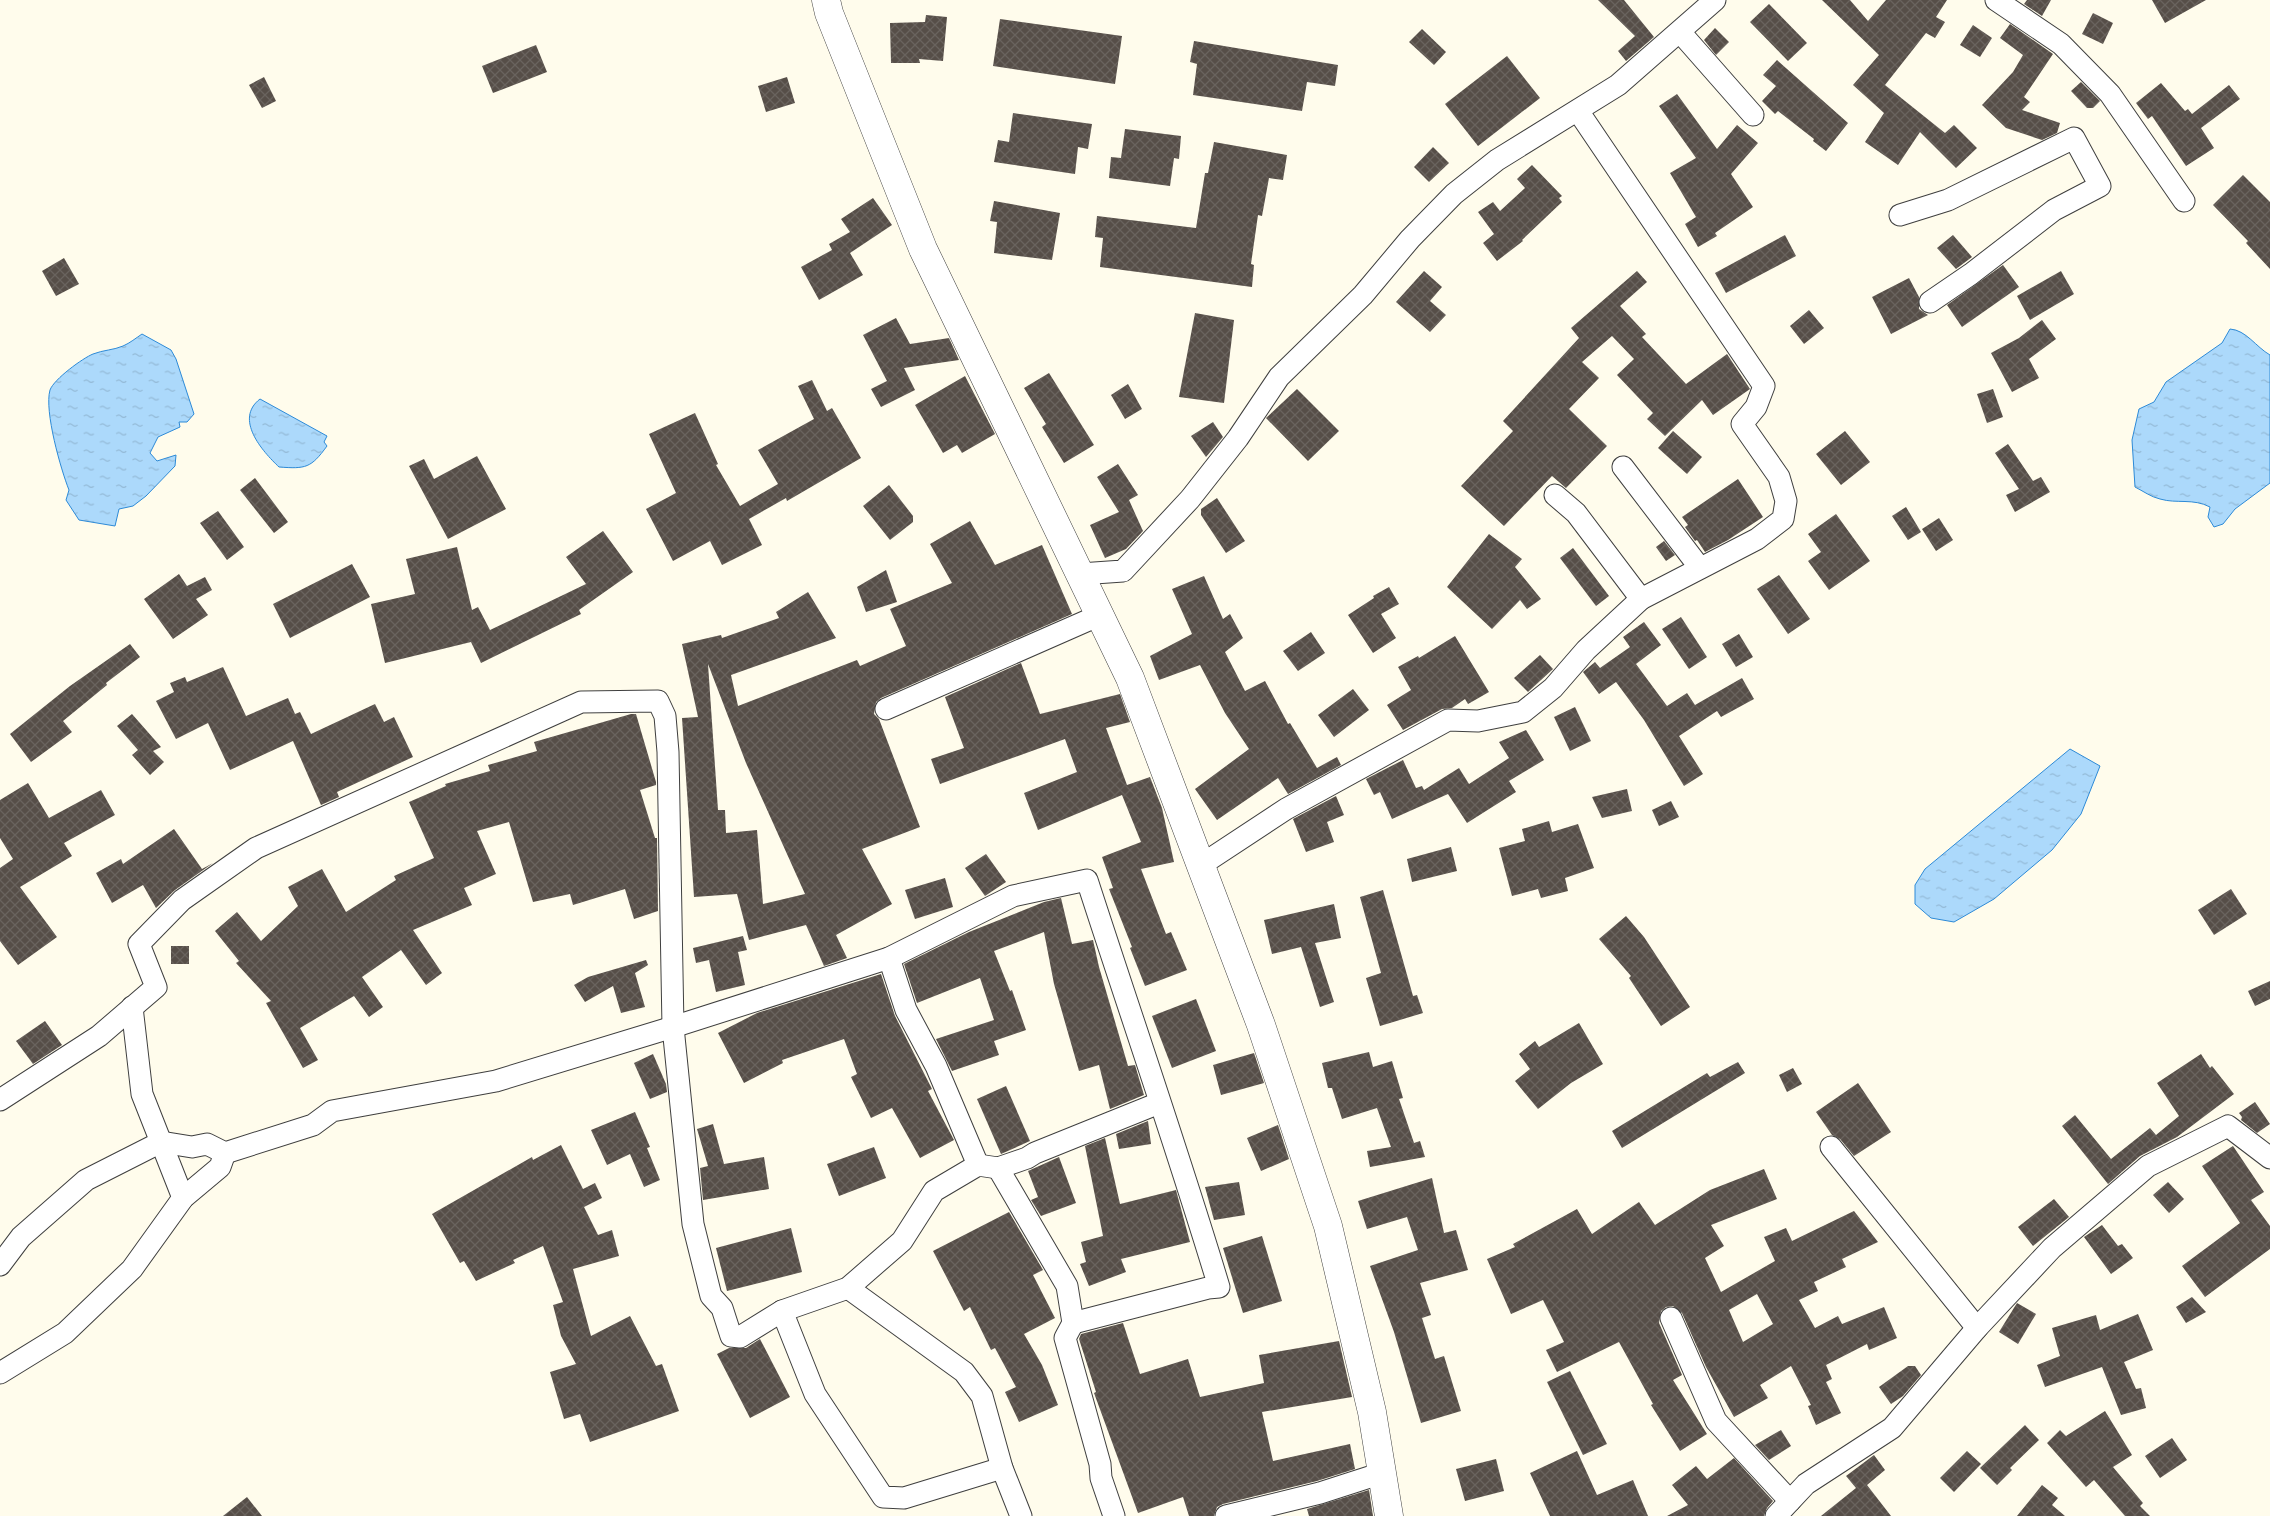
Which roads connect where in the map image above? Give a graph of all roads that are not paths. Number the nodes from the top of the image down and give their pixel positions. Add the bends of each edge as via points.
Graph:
1 (826, 0) edge
2 (1715, 0) edge
3 (1996, 0) edge
4 (1680, 32) junction
5 (1578, 111) junction
6 (1753, 115) dead end
7 (2184, 201) dead end
8 (1900, 215) dead end
9 (1930, 302) dead end
10 (1623, 467) dead end
11 (1555, 495) dead end
12 (1700, 568) junction
13 (1080, 574) junction
14 (1641, 599) junction
15 (1100, 615) junction
16 (886, 709) dead end
17 (1201, 866) junction
18 (888, 958) junction
19 (132, 1007) junction
20 (672, 1027) junction
21 (0, 1100) edge
22 (1159, 1103) junction
23 (161, 1142) junction
24 (1831, 1147) dead end
25 (225, 1153) junction
26 (2270, 1158) edge
27 (988, 1167) junction
28 (183, 1198) junction
29 (0, 1265) edge
30 (848, 1288) junction
31 (782, 1311) junction
32 (1671, 1318) dead end
33 (1074, 1323) junction
34 (1977, 1328) junction
35 (0, 1373) edge
36 (1002, 1468) junction
37 (1382, 1472) junction
38 (1783, 1509) edge
39 (1021, 1516) edge
40 (1114, 1516) edge
41 (1226, 1516) edge
42 (1389, 1516) edge

1 - 13 street via 923,249
2 - 4 street
3 - 7 street via 2061,44 2110,94
4 - 5 street via 1618,85
4 - 6 street
5 - 12 street via 1764,386 1756,407 1742,424 1779,477 1786,501 1783,520 1757,539
5 - 13 street via 1496,160 1454,194 1410,239 1363,295 1279,377 1238,438 1190,499 1122,571
8 - 9 street via 1948,200 2074,138 2100,186 2054,210
10 - 12 street
11 - 14 street via 1576,513
12 - 14 street
13 - 15 street
14 - 17 street via 1586,650 1553,688 1523,712 1478,721 1448,720 1286,809
15 - 16 street
15 - 17 street via 1130,678
17 - 37 street via 1261,1025 1328,1226 1372,1412
18 - 20 street
18 - 22 street via 1013,896 1086,880
18 - 27 street via 906,1010
19 - 20 street via 156,987 139,944 182,900 256,848 581,702 658,701 665,716 668,752
19 - 21 street via 99,1036
19 - 23 street via 142,1094
20 - 25 street via 496,1081 332,1111 313,1125
20 - 31 street via 693,1224 710,1296 722,1308 731,1336 740,1337
22 - 27 street via 1026,1158
22 - 33 street via 1179,1156 1219,1287
23 - 25 street via 192,1147 207,1144
23 - 28 street
23 - 29 street via 86,1180 21,1237
24 - 34 street
25 - 28 street via 220,1167
26 - 34 street via 2228,1126 2148,1166 2052,1248
27 - 30 street via 934,1192 902,1240
27 - 33 street via 1067,1286
28 - 35 street via 132,1269 106,1295 65,1333
30 - 31 street
30 - 36 street via 964,1372 982,1396
31 - 36 street via 815,1394 882,1496 904,1498
32 - 38 street via 1716,1421
33 - 40 street via 1065,1338
34 - 38 street via 1892,1428 1806,1484
36 - 39 street
37 - 41 street via 1320,1493
37 - 42 street

